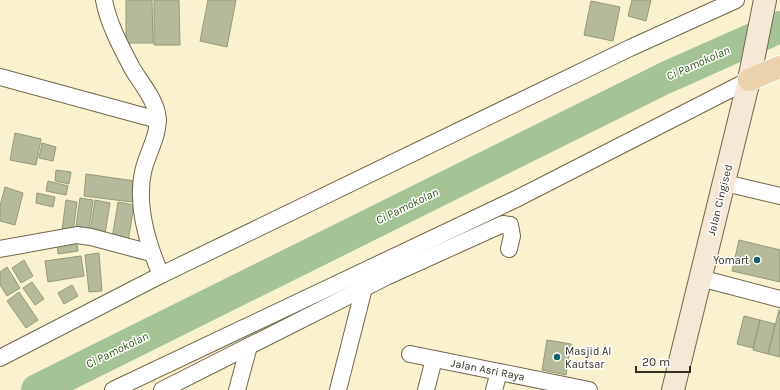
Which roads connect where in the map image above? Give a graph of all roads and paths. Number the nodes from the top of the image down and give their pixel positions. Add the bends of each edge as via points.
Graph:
1 (104, 0) edge
2 (736, 0) edge
3 (764, 6) edge
4 (780, 67) edge
5 (750, 74) junction
6 (0, 77) edge
7 (158, 120) junction
8 (725, 183) junction
9 (780, 196) edge
10 (0, 249) edge
11 (509, 249) dead end
12 (151, 253) junction
13 (382, 270) junction
14 (354, 274) junction
15 (161, 275) junction
16 (700, 278) junction
17 (364, 288) junction
18 (780, 299) edge
19 (249, 346) junction
20 (410, 354) dead end
21 (0, 358) edge
22 (434, 359) junction
23 (499, 372) junction
24 (570, 388) edge
25 (113, 390) edge
26 (162, 390) edge
27 (237, 390) edge
28 (338, 390) edge
29 (426, 390) edge
30 (494, 390) edge
31 (589, 390) edge
32 (673, 390) edge

1 - 7 street via 110,20 132,67 152,100
2 - 15 street via 630,48
3 - 5 main road, Jalan Cingised
4 - 5 main road
5 - 8 main road, Jalan Cingised
5 - 13 street
6 - 7 street
7 - 12 street via 143,171 141,189
8 - 9 street
8 - 16 main road, Jalan Cingised
10 - 12 street via 77,236 91,237
11 - 13 street via 512,229 510,224 502,224
12 - 15 street
13 - 14 street
13 - 17 street
14 - 17 street
14 - 25 street
15 - 21 street
16 - 18 street
16 - 32 main road, Jalan Cingised
17 - 19 street
17 - 28 street
19 - 26 street
19 - 27 street
20 - 22 street, Jalan Asri Raya
22 - 23 street, Jalan Asri Raya
22 - 29 street
23 - 24 street, Jalan Asri Raya
23 - 30 street
24 - 31 street, Jalan Asri Raya

